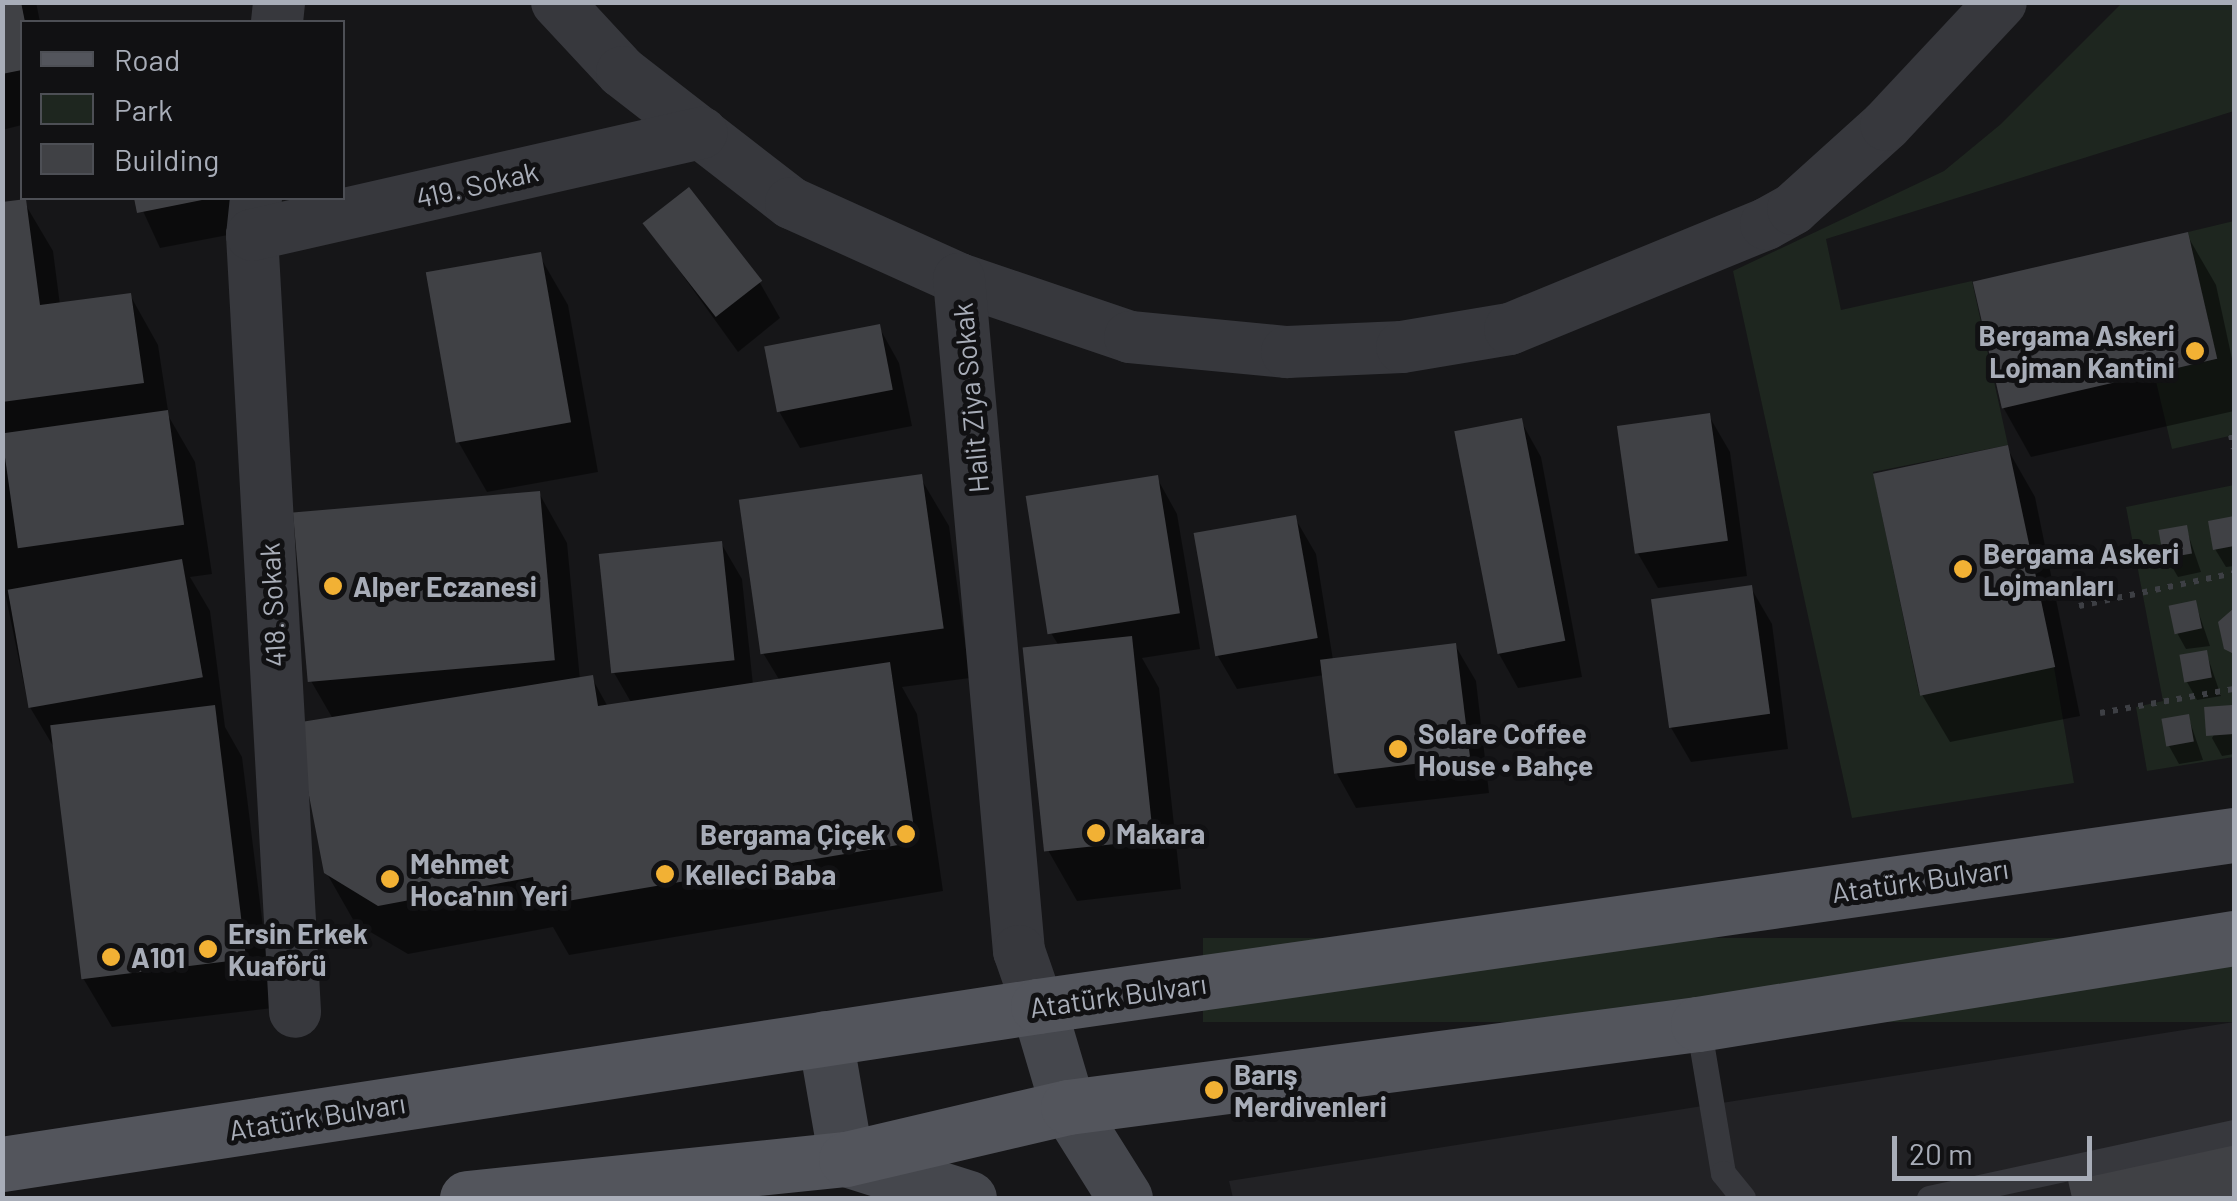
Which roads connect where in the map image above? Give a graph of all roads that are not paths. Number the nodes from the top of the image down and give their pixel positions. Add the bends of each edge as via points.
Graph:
1 (557, 2) edge
2 (2001, 2) edge
3 (702, 134) junction
4 (345, 199) edge
5 (341, 200) edge
6 (254, 216) edge
7 (959, 279) junction
8 (2234, 835) edge
9 (2234, 938) edge
10 (1038, 1006) junction
11 (295, 1012) dead end
12 (1698, 1024) junction
13 (824, 1038) junction
14 (1068, 1107) junction
15 (2234, 1132) edge
16 (846, 1159) junction
17 (2, 1164) edge
18 (467, 1198) edge
19 (969, 1198) edge
20 (1125, 1198) edge
21 (1743, 1198) edge
22 (1928, 1198) edge

1 - 3 street, Halit Ziya Sokak via 622,72
2 - 7 street via 1960,52 1793,209 1510,329 1402,347 1287,352 1130,337
3 - 4 street, 419. Sokak
3 - 7 street, Halit Ziya Sokak via 791,203
5 - 6 street, 419. Sokak
6 - 11 street, 418. Sokak
7 - 10 street, Halit Ziya Sokak via 1019,952
8 - 10 main road, Atatürk Bulvarı
9 - 12 main road
10 - 13 main road, Atatürk Bulvarı
10 - 14 main road
12 - 14 main road
12 - 21 lane via 1722,1173
13 - 16 main road
13 - 17 main road, Atatürk Bulvarı
14 - 16 main road
14 - 20 main road
15 - 22 lane
16 - 18 main road
16 - 19 main road

